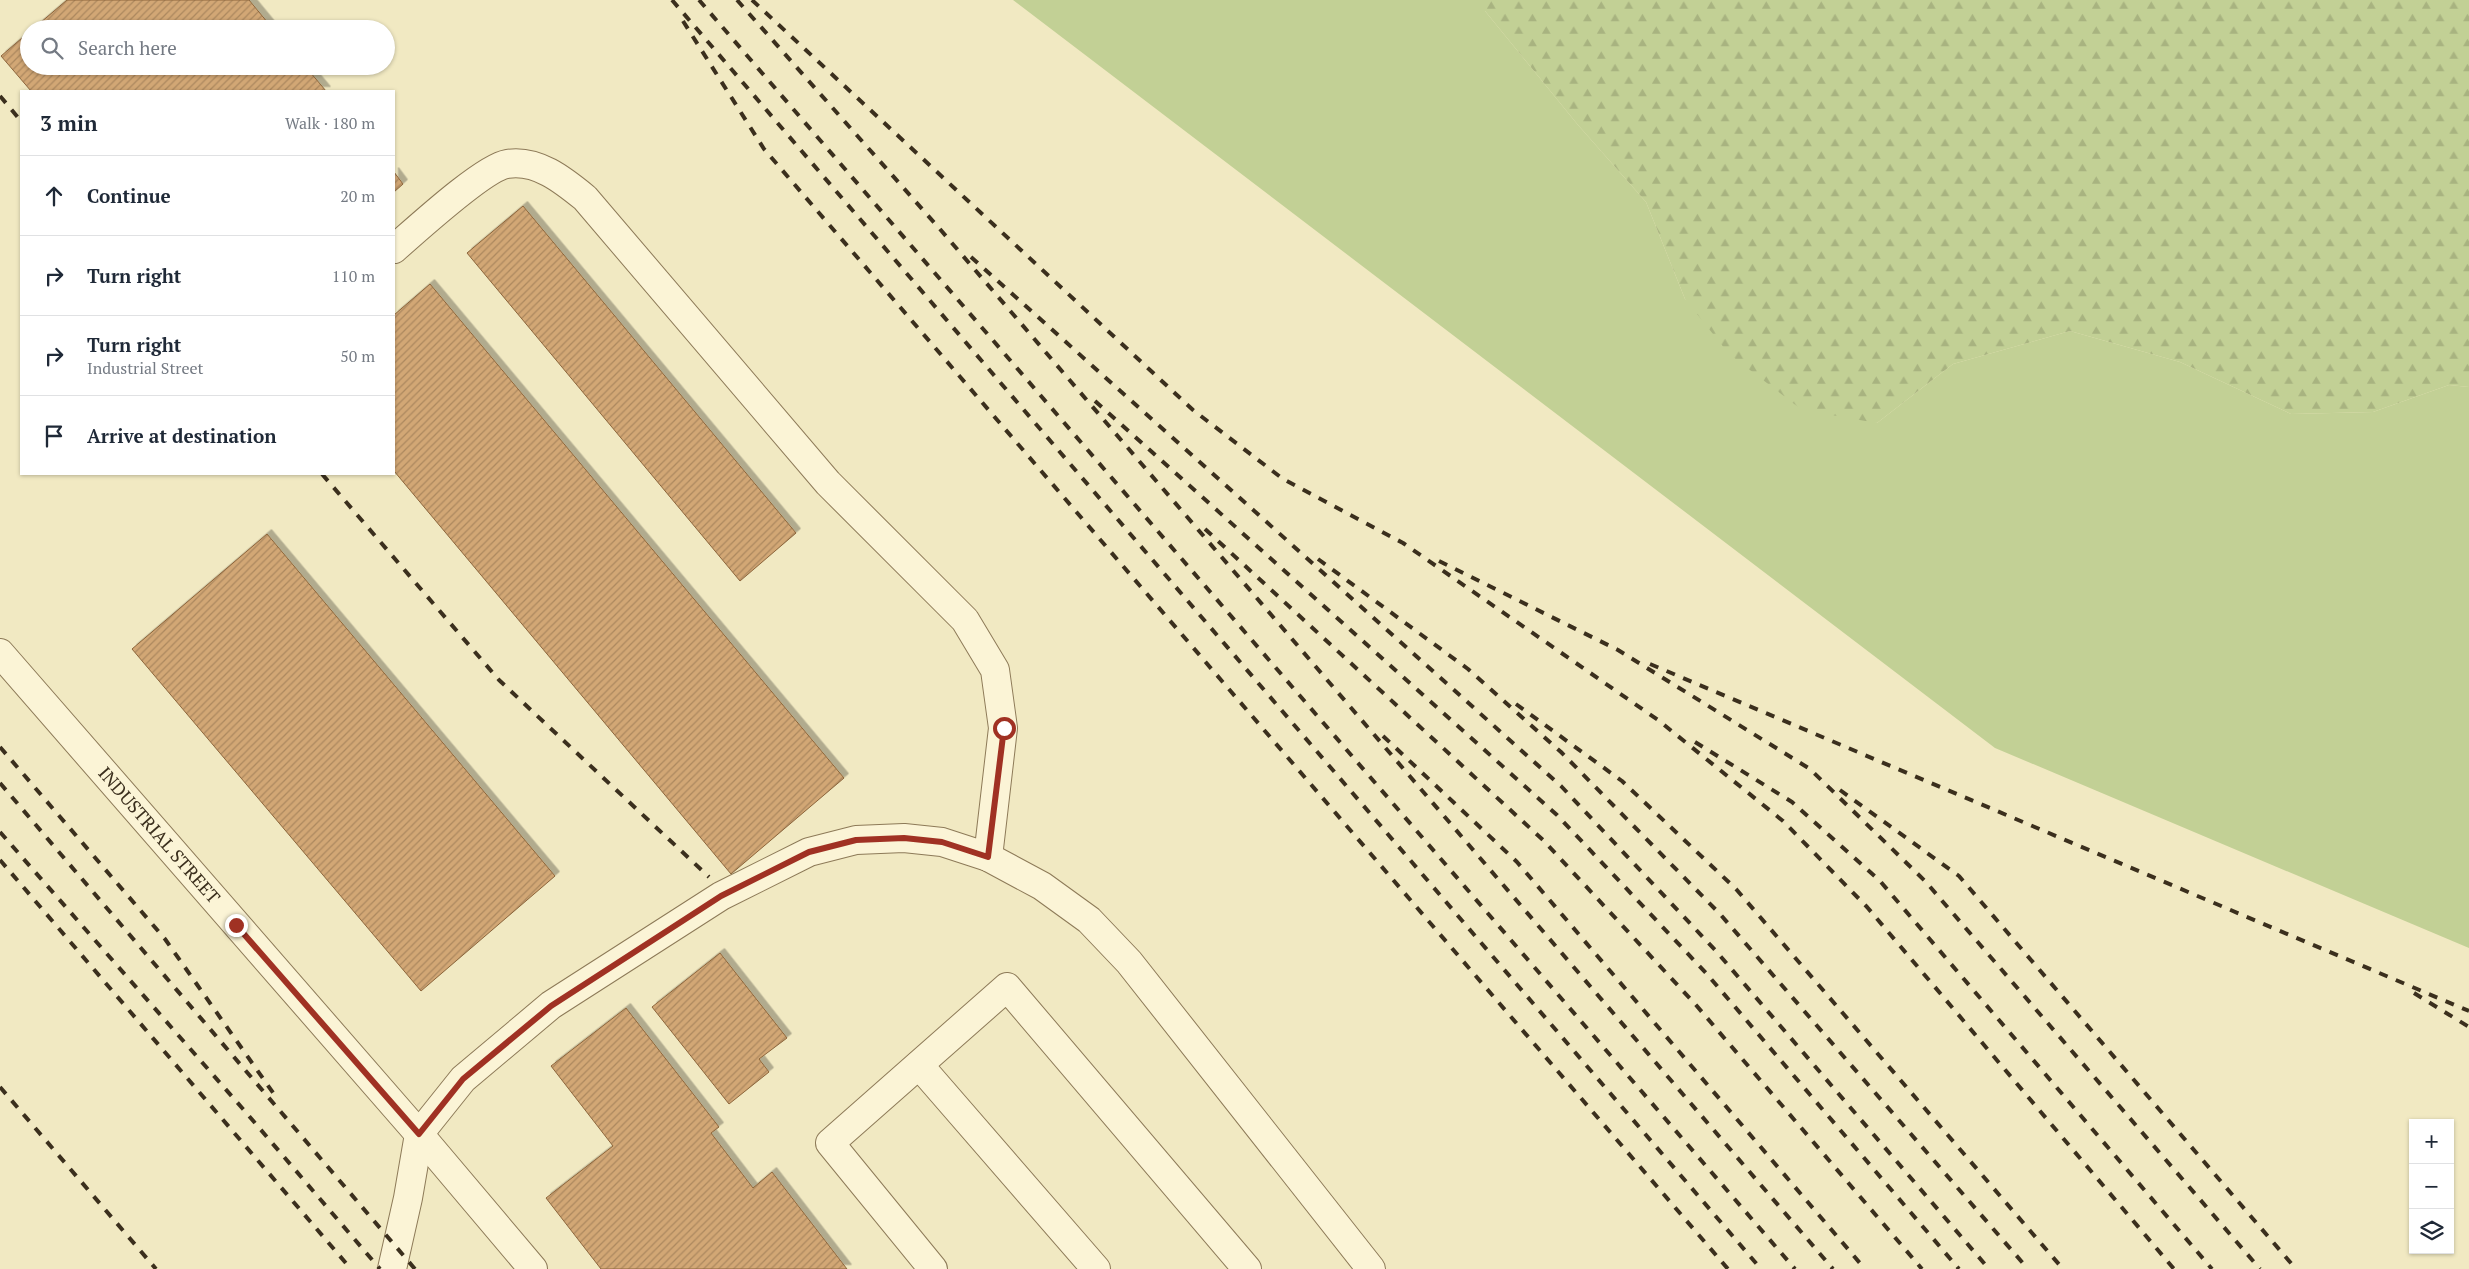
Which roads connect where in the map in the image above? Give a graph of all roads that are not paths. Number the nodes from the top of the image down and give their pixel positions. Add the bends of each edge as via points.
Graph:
1 (395, 248) edge
2 (0, 653) edge
3 (988, 857) junction
4 (919, 1065) junction
5 (419, 1134) junction
6 (392, 1269) edge
7 (534, 1269) edge
8 (933, 1269) edge
9 (1096, 1269) edge
10 (1247, 1269) edge
11 (1371, 1269) edge

1 - 3 street via 480,177 506,164 532,165 559,177 585,198 828,484 965,620 995,670 1004,728
2 - 5 street, INDUSTRIAL STREET
3 - 5 street via 942,842 904,838 856,840 809,852 721,896 551,1006 463,1079
3 - 11 street via 1042,886 1089,920 1129,962
4 - 8 street via 830,1143
4 - 9 street
4 - 10 street via 1007,987
5 - 6 street
5 - 7 street, INDUSTRIAL STREET

